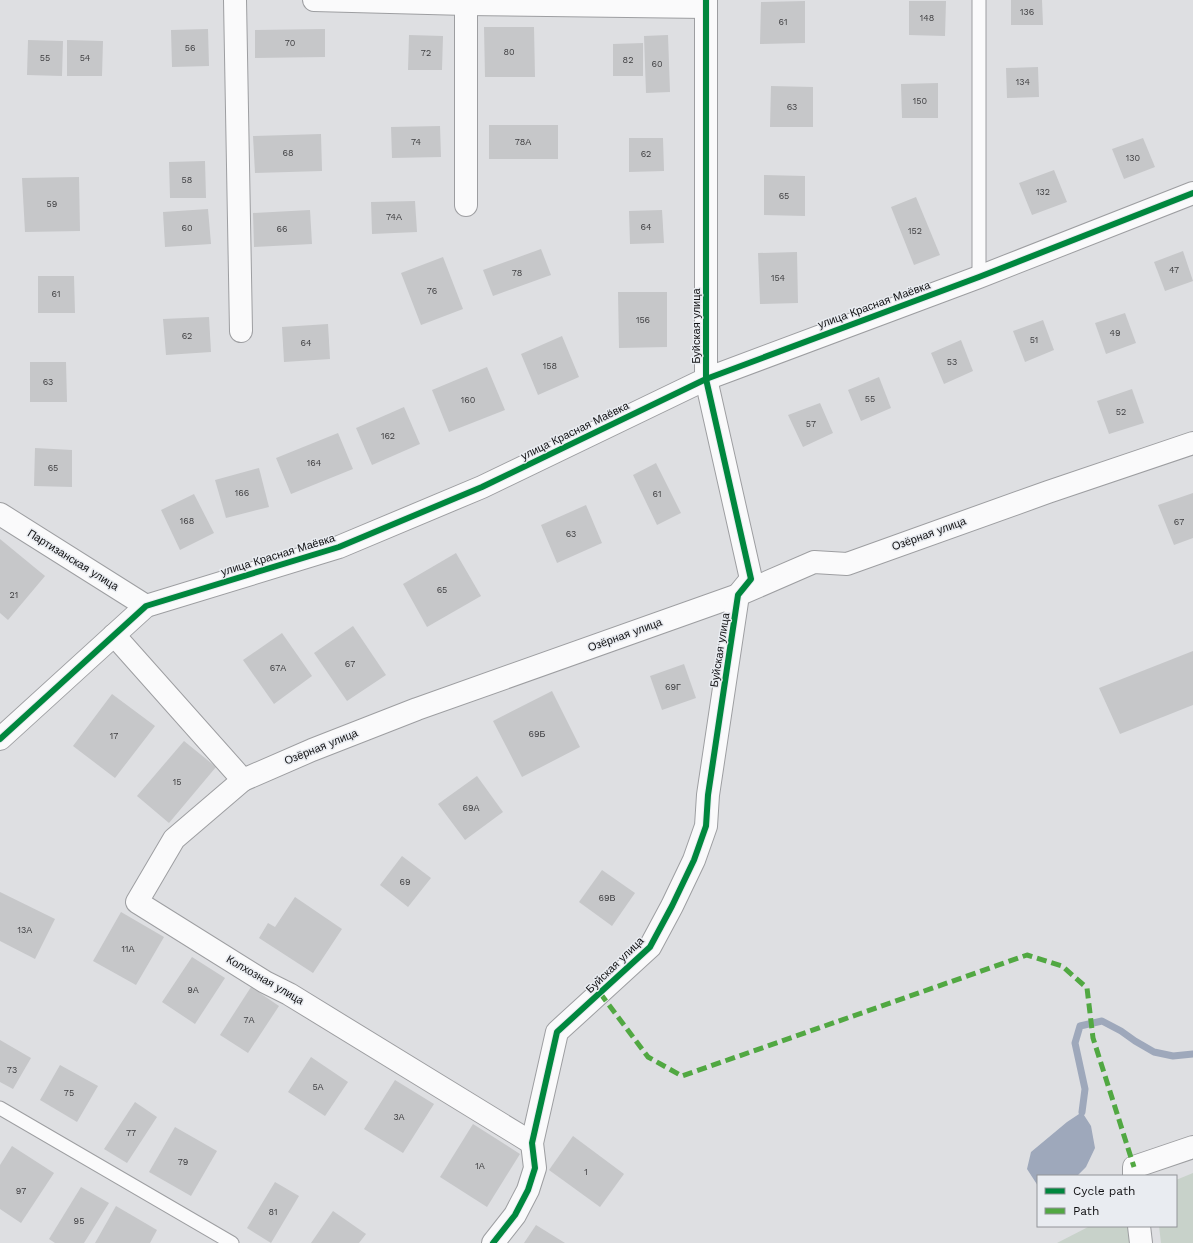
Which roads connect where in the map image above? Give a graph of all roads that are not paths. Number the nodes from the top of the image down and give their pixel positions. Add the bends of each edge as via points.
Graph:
1 (235, 0) edge
2 (314, 0) edge
3 (979, 0) edge
4 (466, 2) edge
5 (706, 4) edge
6 (1193, 193) edge
7 (466, 205) dead end
8 (979, 277) junction
9 (241, 331) dead end
10 (706, 379) junction
11 (1193, 443) edge
12 (0, 514) edge
13 (738, 594) junction
14 (146, 606) junction
15 (114, 635) junction
16 (0, 739) edge
17 (243, 780) junction
18 (0, 1108) edge
19 (532, 1143) junction
20 (1193, 1147) edge
21 (1134, 1175) edge
22 (1139, 1227) edge
23 (232, 1243) edge
24 (494, 1243) edge
25 (1141, 1243) edge

1 - 9 street
2 - 4 street
3 - 8 lane
4 - 5 street
4 - 7 street
5 - 10 street, Буйская улица
6 - 8 street, улица Красная Маёвка
8 - 10 street, улица Красная Маёвка
10 - 13 street, Буйская улица via 751,579
10 - 14 street, улица Красная Маёвка via 482,487 339,547
11 - 13 street, Озёрная улица via 847,564 814,562
12 - 14 street, Партизанская улица
13 - 17 street, Озёрная улица via 417,709
13 - 19 street, Буйская улица via 708,795 706,826 694,860 650,947 557,1032
14 - 15 street, улица Красная Маёвка
15 - 16 street, улица Красная Маёвка
15 - 17 street
17 - 19 street, Колхозная улица via 174,839 137,902
18 - 23 lane
19 - 24 street, Буйская улица via 535,1168 528,1190 515,1215
20 - 21 street via 1134,1167
22 - 25 street

